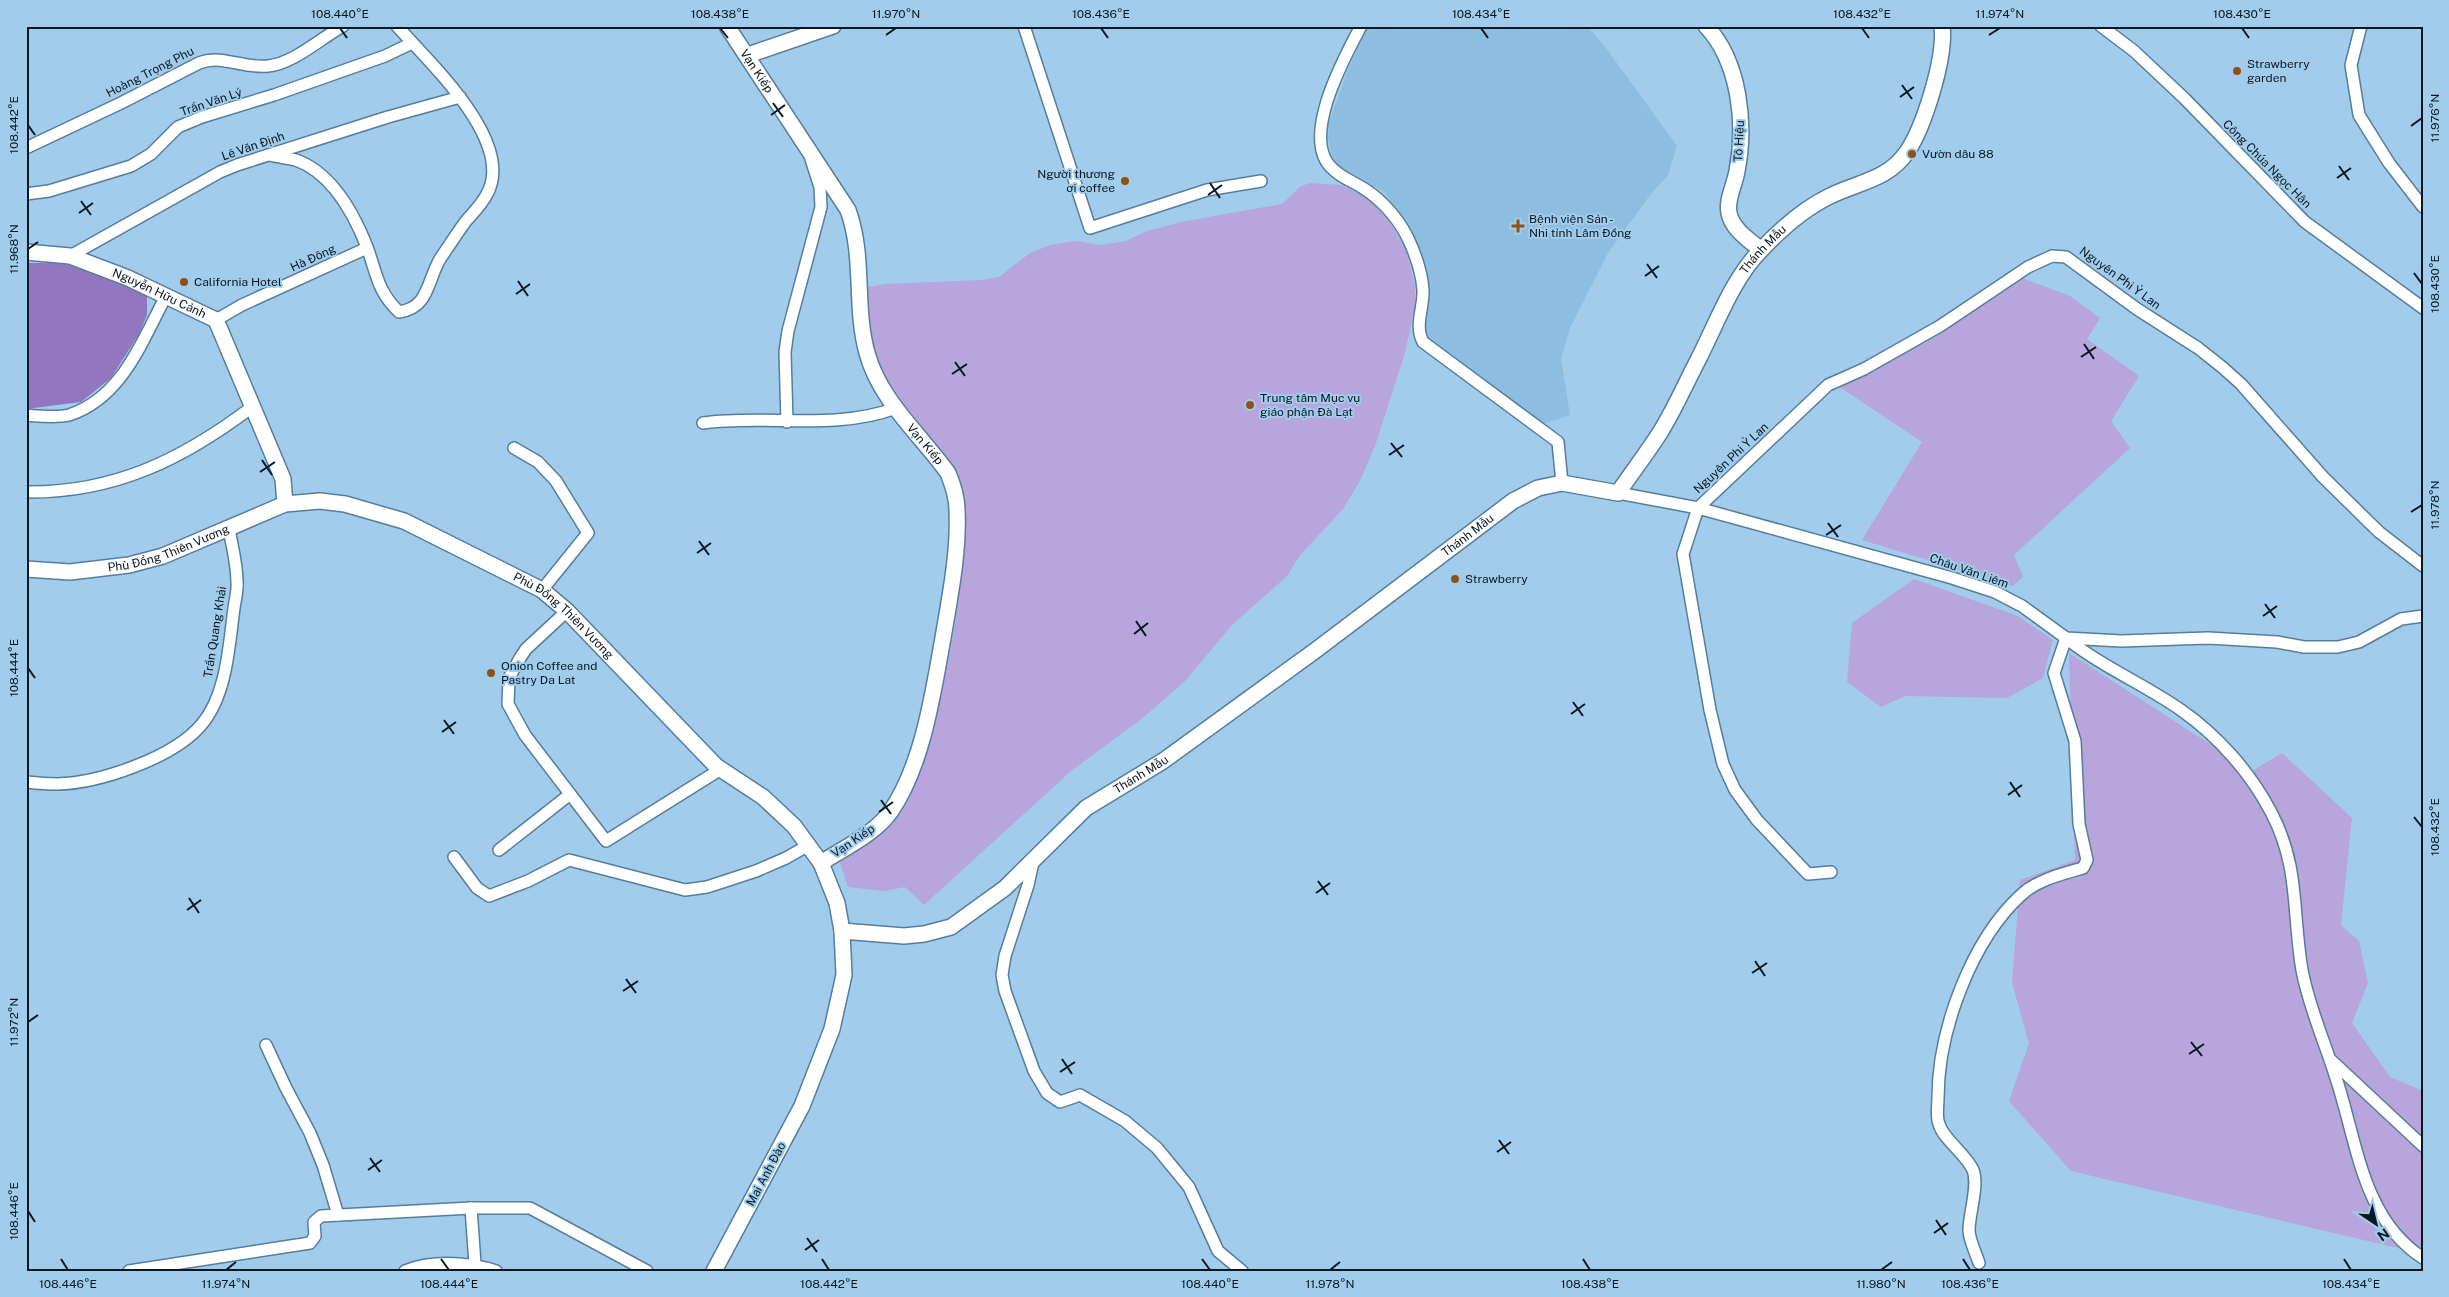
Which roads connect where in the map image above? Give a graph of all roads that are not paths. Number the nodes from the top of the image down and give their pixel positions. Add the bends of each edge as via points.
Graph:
1 (344, 26) edge
2 (397, 26) edge
3 (727, 26) edge
4 (833, 26) edge
5 (1024, 26) edge
6 (1361, 26) edge
7 (1706, 26) edge
8 (1942, 26) edge
9 (2101, 26) edge
10 (2361, 26) edge
11 (412, 43) junction
12 (748, 56) junction
13 (460, 97) junction
14 (26, 148) edge
15 (808, 148) junction
16 (269, 155) junction
17 (1262, 181) dead end
18 (26, 194) edge
19 (2423, 206) edge
20 (367, 248) junction
21 (1761, 250) junction
22 (26, 252) edge
23 (70, 256) junction
24 (166, 296) junction
25 (2423, 308) edge
26 (216, 320) junction
27 (252, 407) junction
28 (896, 408) junction
29 (26, 415) edge
30 (787, 422) junction
31 (703, 423) dead end
32 (514, 448) dead end
33 (1562, 483) junction
34 (26, 492) edge
35 (1618, 492) junction
36 (285, 504) junction
37 (1698, 508) junction
38 (229, 529) junction
39 (2423, 566) edge
40 (26, 568) edge
41 (542, 590) junction
42 (568, 611) junction
43 (2423, 616) edge
44 (2066, 638) junction
45 (720, 769) junction
46 (26, 782) edge
47 (569, 795) junction
48 (809, 845) junction
49 (499, 850) dead end
50 (454, 857) dead end
51 (1033, 862) junction
52 (821, 863) junction
53 (1831, 872) dead end
54 (842, 931) junction
55 (266, 1045) dead end
56 (2331, 1060) junction
57 (813, 1076) joint
58 (2423, 1146) edge
59 (471, 1208) junction
60 (338, 1215) junction
61 (2423, 1258) edge
62 (1979, 1263) dead end
63 (475, 1264) junction
64 (445, 1268) edge
65 (129, 1271) edge
66 (405, 1271) edge
67 (496, 1271) edge
68 (647, 1271) edge
69 (714, 1271) edge
70 (1242, 1271) edge

1 - 14 street, Hoàng Trọng Phu via 280,64 258,67 209,59
2 - 11 street
3 - 12 main road, Vạn Kiếp
4 - 12 main road
5 - 17 street via 1090,228 1207,190
6 - 33 street via 1323,114 1320,132 1322,153 1334,171 1374,194 1402,227 1411,244 1423,289 1418,329 1423,342 1558,442
7 - 21 main road, Tô Hiệu via 1728,61 1740,111 1740,149 1728,211 1736,228
8 - 21 main road, Thánh Mẫu via 1944,42 1939,69 1908,152 1884,175 1817,203
9 - 25 street, Công Chúa Ngọc Hân via 2134,51 2185,99 2305,222
10 - 19 street via 2351,65 2359,115 2389,163
11 - 13 street
11 - 18 street, Trần Văn Lý via 385,56 178,127 151,154 131,166 49,191
12 - 15 main road, Vạn Kiếp
13 - 16 street, Lê Văn Định
13 - 20 street via 489,146 495,171 488,194 436,266 421,303 399,312 386,299 376,280
15 - 28 main road, Vạn Kiếp via 841,196 853,222 867,354
15 - 30 street via 820,187 821,207 786,345
16 - 20 street via 296,160 328,181 346,206
16 - 23 street, Lê Văn Định via 220,172
20 - 26 street, Hà Đông
21 - 35 main road, Thánh Mẫu via 1741,276 1662,428
22 - 23 main road, Nguyễn Hữu Cảnh
23 - 24 main road, Nguyễn Hữu Cảnh
24 - 26 main road, Nguyễn Hữu Cảnh
24 - 29 street via 132,360 111,390 67,415
26 - 27 main road, Nguyễn Hữu Cảnh
27 - 34 street via 220,431 153,469 85,488
27 - 36 main road, Nguyễn Hữu Cảnh via 283,479
28 - 30 street via 836,420
28 - 52 main road, Vạn Kiếp via 940,463 953,486 958,508 953,578 934,687 904,788 882,821
30 - 31 street via 738,420
32 - 41 street via 538,462 552,476 588,533
33 - 35 main road, Thánh Mẫu
33 - 51 main road, Thánh Mẫu via 1538,488 1478,526 1163,761 1086,808
35 - 37 street, Châu Văn Liêm
36 - 38 main road, Phù Đổng Thiên Vương
36 - 41 main road, Phù Đổng Thiên Vương via 320,501 345,504 404,520
37 - 39 street, Nguyên Phi Ỷ Lan via 1828,385 1864,369 1940,326 2028,267 2060,255 2066,256 2222,367 2323,477 2379,532
37 - 44 street, Châu Văn Liêm via 1979,587 2022,606
37 - 53 street via 1683,554 1710,710 1724,764 1735,790 1757,820 1808,874
38 - 40 main road, Phù Đổng Thiên Vương via 163,556 129,565 70,572
38 - 46 street, Trần Quang Khải via 238,583 232,628 223,679 203,723 175,746 109,774 57,784
41 - 42 main road, Phù Đổng Thiên Vương
42 - 45 main road, Phù Đổng Thiên Vương
42 - 47 street via 520,658 509,678 508,704 525,735
43 - 44 street via 2401,619 2359,642 2338,647 2208,638 2121,641
44 - 56 street, Châu Văn Liêm via 2085,653 2182,710 2208,732 2231,754 2270,811 2292,866 2306,988
44 - 62 street via 2054,673 2075,741 2080,824 2087,860 2083,868 2037,883 2007,910 1973,964 1953,1007 1943,1046 1938,1086 1939,1124 1972,1170 1974,1181 1969,1232
45 - 47 street via 606,841
45 - 48 main road, Phù Đổng Thiên Vương via 763,797
47 - 49 street
48 - 50 street via 756,871 707,887 685,890 569,860 489,896 477,888
48 - 52 main road, Phù Đổng Thiên Vương
51 - 54 main road, Thánh Mẫu via 989,902 951,927 904,936
51 - 70 street via 1002,975 1034,1071 1047,1094 1060,1102 1080,1095 1126,1121 1157,1148 1189,1187 1218,1252
52 - 54 main road, Phù Đổng Thiên Vương via 832,886
54 - 57 main road, Phù Đổng Thiên Vương via 844,975 832,1029
55 - 60 street via 310,1133
56 - 58 street
56 - 61 street, Châu Văn Liêm via 2370,1193 2394,1234
57 - 69 main road, Mai Anh Đào via 802,1106
59 - 60 street
59 - 63 street
59 - 68 street via 530,1208
60 - 65 street via 316,1219 310,1243
63 - 64 street
63 - 67 street
64 - 66 street via 420,1264

